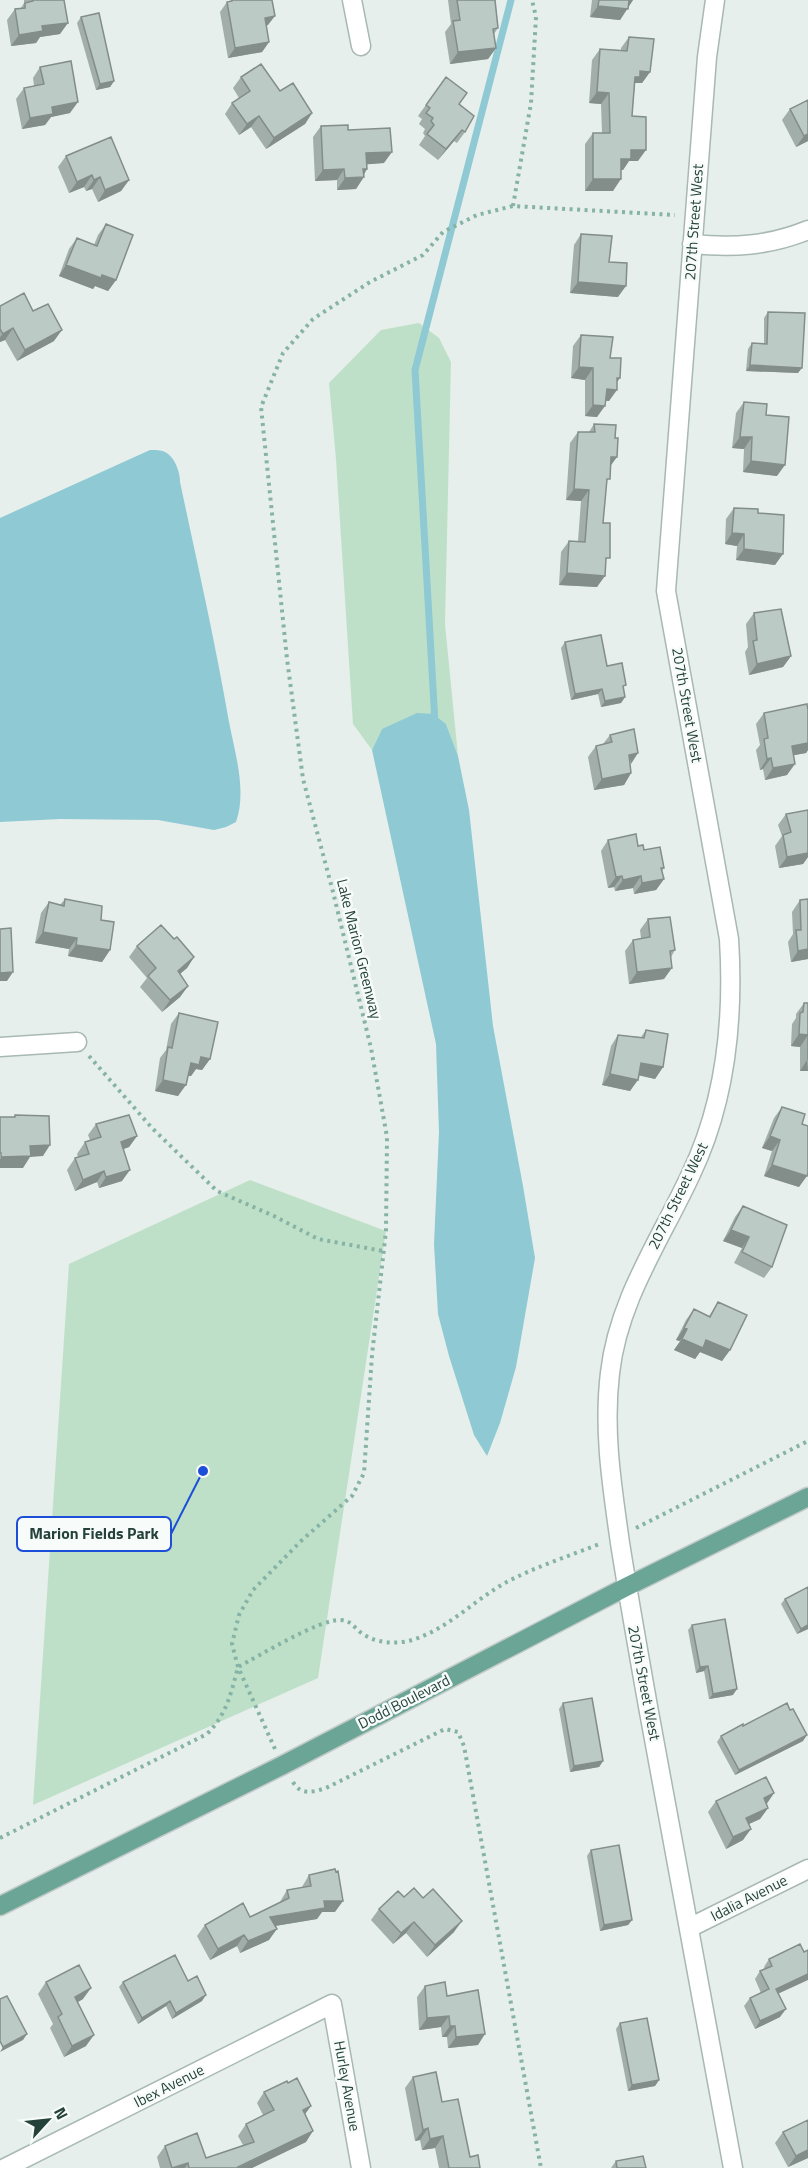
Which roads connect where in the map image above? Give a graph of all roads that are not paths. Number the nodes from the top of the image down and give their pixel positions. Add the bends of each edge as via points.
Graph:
1 (352, 0) edge
2 (715, 0) edge
3 (361, 46) dead end
4 (808, 230) edge
5 (692, 244) junction
6 (77, 1042) road end
7 (0, 1047) edge
8 (808, 1497) edge
9 (626, 1587) junction
10 (808, 1869) edge
11 (0, 1906) edge
12 (689, 1928) junction
13 (332, 2004) joint
14 (5, 2168) edge
15 (362, 2168) edge
16 (733, 2168) edge

1 - 3 street
2 - 5 street, 207th Street West
4 - 5 street via 746,246
5 - 9 street, 207th Street West via 666,591 729,939 730,1013 727,1053 708,1133 635,1286 612,1359 606,1425
6 - 7 street
8 - 9 main road, Dodd Boulevard
9 - 11 main road, Dodd Boulevard
9 - 12 street, 207th Street West
10 - 12 street, Idalia Avenue
12 - 16 street, 207th Street West
13 - 14 street, Ibex Avenue
13 - 15 street, Hurley Avenue

